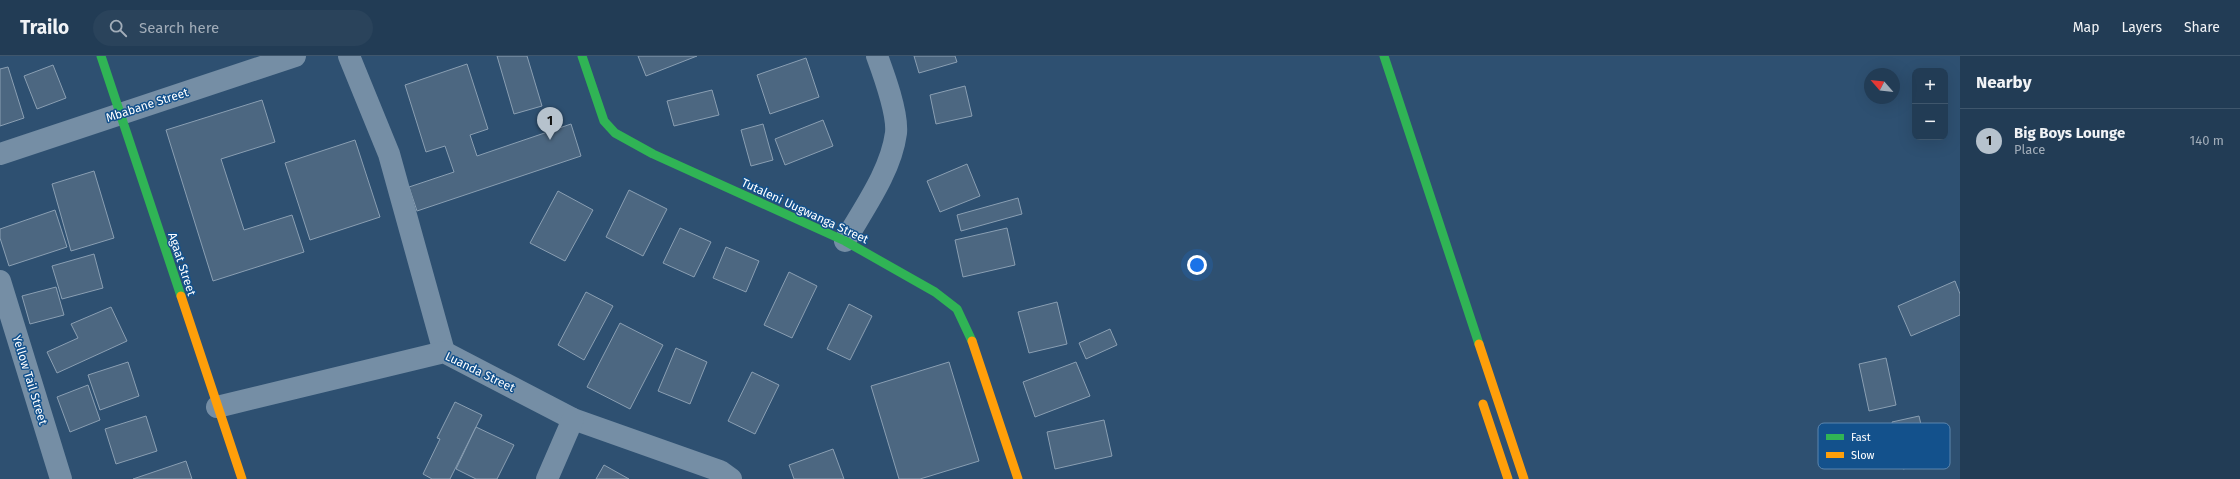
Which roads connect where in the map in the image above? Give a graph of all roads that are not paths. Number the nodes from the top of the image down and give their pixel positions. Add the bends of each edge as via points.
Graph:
1 (101, 56) edge
2 (295, 56) edge
3 (349, 56) edge
4 (582, 56) edge
5 (877, 56) edge
6 (1384, 56) edge
7 (119, 114) junction
8 (0, 154) edge
9 (846, 241) junction
10 (0, 281) edge
11 (444, 352) junction
12 (1481, 397) dead end
13 (217, 407) junction
14 (573, 419) junction
15 (61, 479) edge
16 (242, 479) edge
17 (547, 479) edge
18 (732, 479) edge
19 (1018, 479) edge
20 (1508, 479) edge
21 (1524, 479) edge

1 - 7 main road, Agaat Street
2 - 7 street, Mbabane Street
3 - 11 street via 389,154
4 - 9 main road, Tutaleni Uugwanga Street via 604,120 615,133 653,154
5 - 9 street via 892,104 896,132 882,174
6 - 21 main road
7 - 8 street, Mbabane Street
7 - 13 main road, Agaat Street
9 - 19 main road, Tutaleni Uugwanga Street via 935,292 957,309 968,329
10 - 15 street, Yellow Tail Street
11 - 13 street, Luanda Street
11 - 14 street, Luanda Street
12 - 20 main road
13 - 16 main road, Agaat Street
14 - 17 street
14 - 18 street, Luanda Street via 720,471

